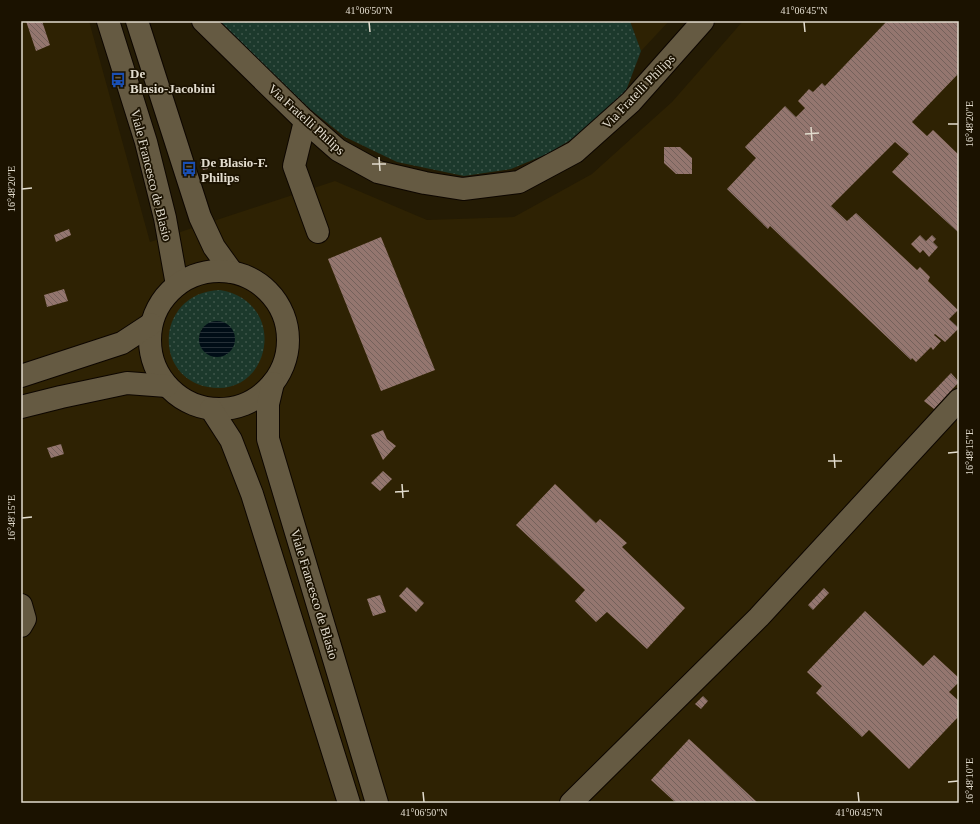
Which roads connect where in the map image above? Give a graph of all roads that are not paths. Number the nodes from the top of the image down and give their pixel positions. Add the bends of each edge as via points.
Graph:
1 (108, 21) edge
2 (137, 21) edge
3 (203, 21) edge
4 (703, 21) edge
5 (305, 122) junction
6 (318, 232) dead end
7 (232, 272) junction
8 (177, 285) junction
9 (151, 324) junction
10 (21, 376) edge
11 (273, 383) junction
12 (167, 386) junction
13 (959, 400) edge
14 (21, 407) edge
15 (211, 409) junction
16 (21, 605) edge
17 (21, 626) edge
18 (349, 803) edge
19 (377, 803) edge
20 (572, 803) edge

1 - 8 street, Viale Francesco de Blasio via 146,142 165,218
2 - 7 street via 200,217 214,247
3 - 5 street, Via Fratelli Philips
4 - 5 street, Via Fratelli Philips via 630,102 575,152 519,182 463,189 378,172 338,150
5 - 6 street via 294,166
7 - 8 street via 213,271 194,275
7 - 11 street via 251,279 267,291 280,307 286,326 288,346 283,366
8 - 9 street via 161,302
9 - 10 street via 122,343
9 - 12 street via 150,346 153,360
11 - 15 street via 256,399 234,408
11 - 19 street, Viale Francesco de Blasio via 268,404 268,439
12 - 14 street via 127,383
12 - 15 street via 179,397
13 - 20 street via 759,617
15 - 18 street via 231,440 252,494
16 - 17 street via 25,619

